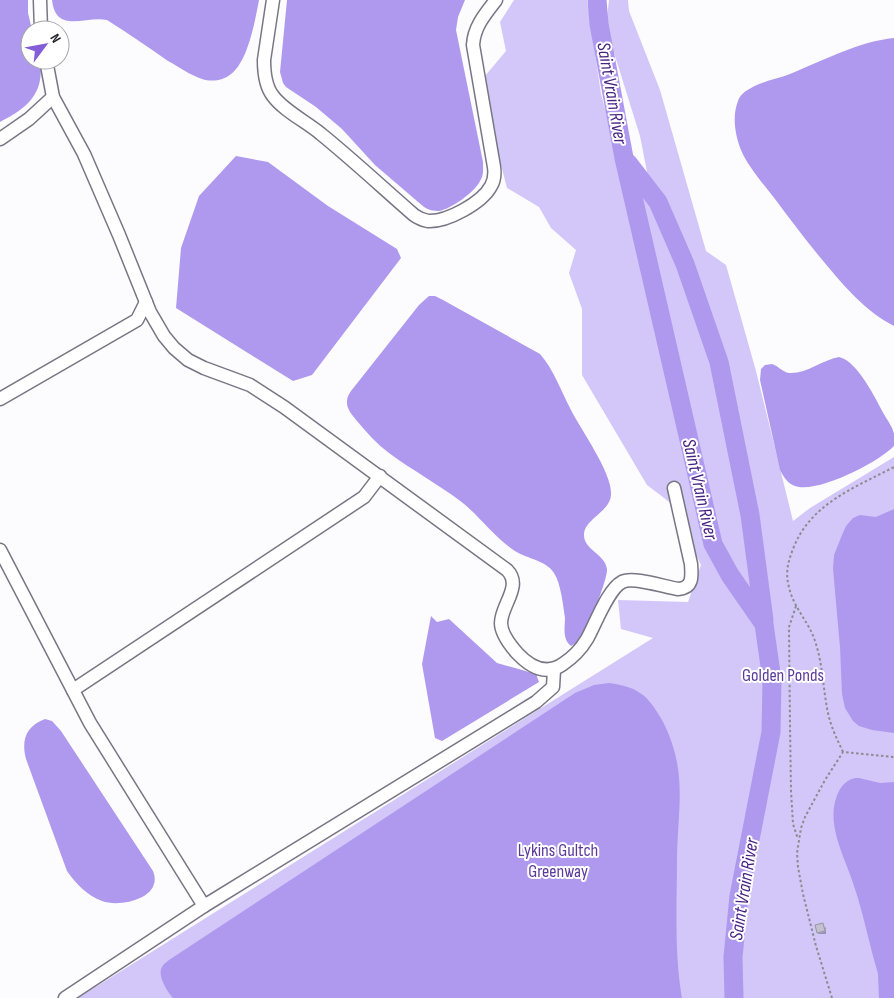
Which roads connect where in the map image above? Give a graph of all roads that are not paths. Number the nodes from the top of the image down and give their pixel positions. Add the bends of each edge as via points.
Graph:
1 (40, 0) edge
2 (273, 0) edge
3 (496, 0) edge
4 (40, 20) edge
5 (48, 70) edge
6 (53, 98) junction
7 (0, 139) edge
8 (146, 302) junction
9 (0, 399) edge
10 (380, 476) junction
11 (674, 488) dead end
12 (0, 550) edge
13 (554, 670) junction
14 (73, 690) junction
15 (204, 906) junction
16 (65, 998) edge

1 - 4 lane
2 - 3 lane via 264,60 273,96 414,215 428,221 450,217 468,207 486,194 493,181 494,167 473,45 480,21
5 - 6 lane
6 - 7 lane
6 - 8 lane via 91,169
8 - 9 lane via 137,320
8 - 10 lane via 161,331 183,357 250,385
10 - 13 lane via 509,572 513,584 501,620 503,631 526,661 544,670
10 - 14 lane via 364,497
11 - 13 lane via 691,564 688,586 678,589 631,580 620,582 581,647
12 - 14 lane
13 - 15 lane via 553,687 536,702
14 - 15 lane via 90,723
15 - 16 lane

